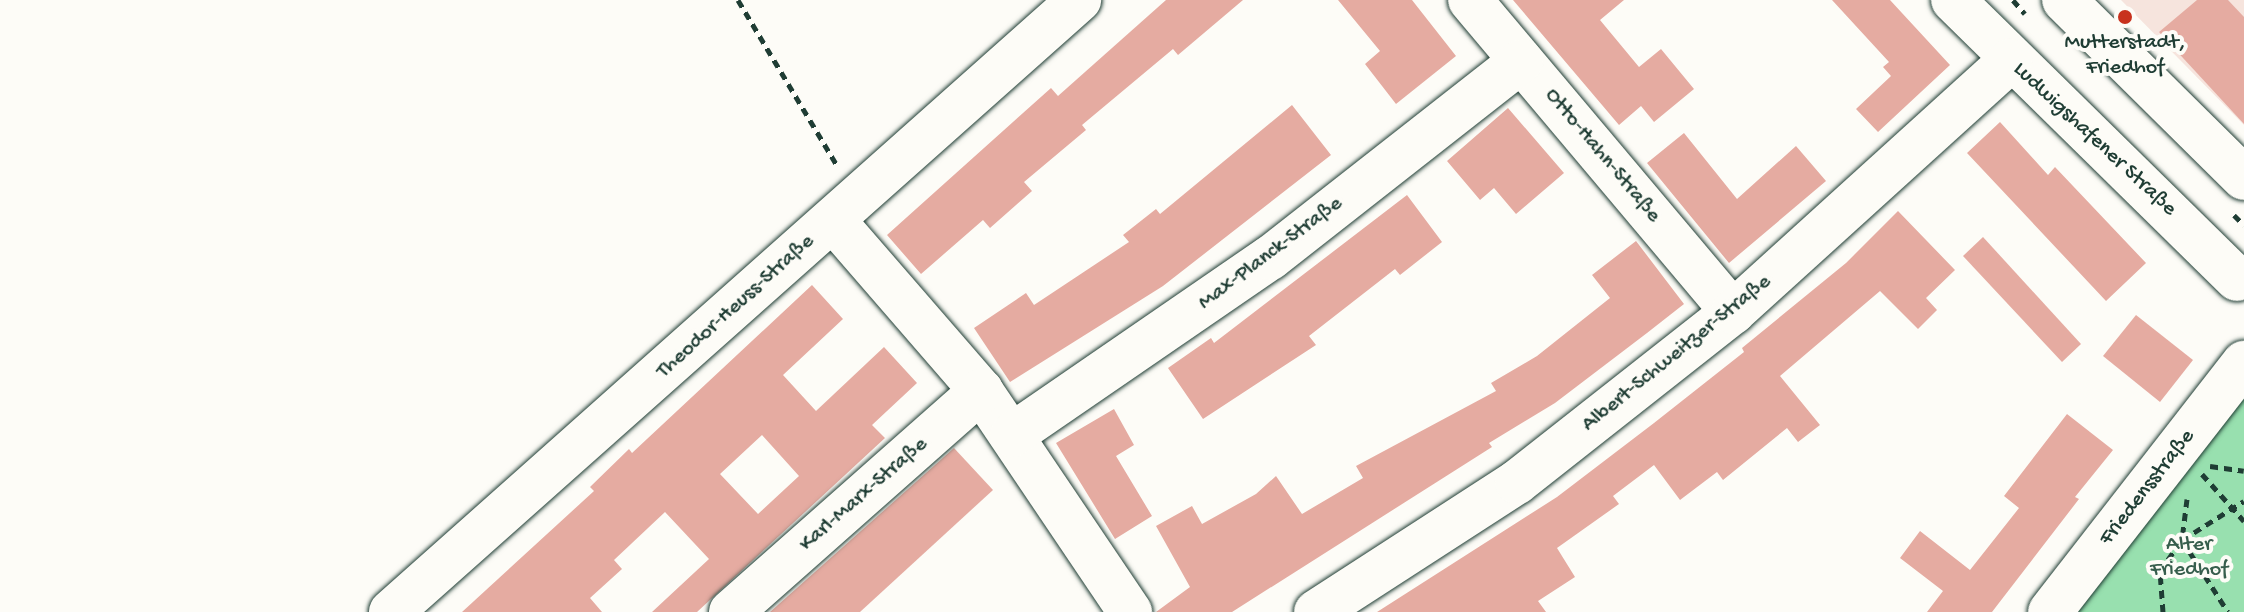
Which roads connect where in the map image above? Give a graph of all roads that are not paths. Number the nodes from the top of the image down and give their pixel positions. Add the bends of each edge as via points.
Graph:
1 (1079, 0) edge
2 (1470, 0) edge
3 (1953, 0) edge
4 (2064, 0) edge
5 (1521, 61) junction
6 (2010, 61) junction
7 (2244, 178) edge
8 (846, 208) junction
9 (2237, 279) dead end
10 (1733, 312) junction
11 (2244, 363) edge
12 (981, 391) junction
13 (1012, 435) junction
14 (739, 606) edge
15 (391, 612) edge
16 (1130, 612) edge
17 (1316, 612) edge
18 (2050, 612) edge

1 - 8 street, Theodor-Heuss-Straße
2 - 5 street, Otto-Hahn-Straße
3 - 6 street, Ludwigshafener Straße
4 - 7 street
5 - 10 street, Otto-Hahn-Straße
5 - 13 street, Max-Planck-Straße via 1270,258
6 - 9 street, Ludwigshafener Straße
6 - 10 street, Albert-Schweitzer-Straße
8 - 12 street
8 - 15 street, Theodor-Heuss-Straße
10 - 17 street, Albert-Schweitzer-Straße via 1517,482
11 - 18 street, Friedensstraße via 2186,455
12 - 13 street
12 - 14 street, Karl-Marx-Straße
13 - 16 street

